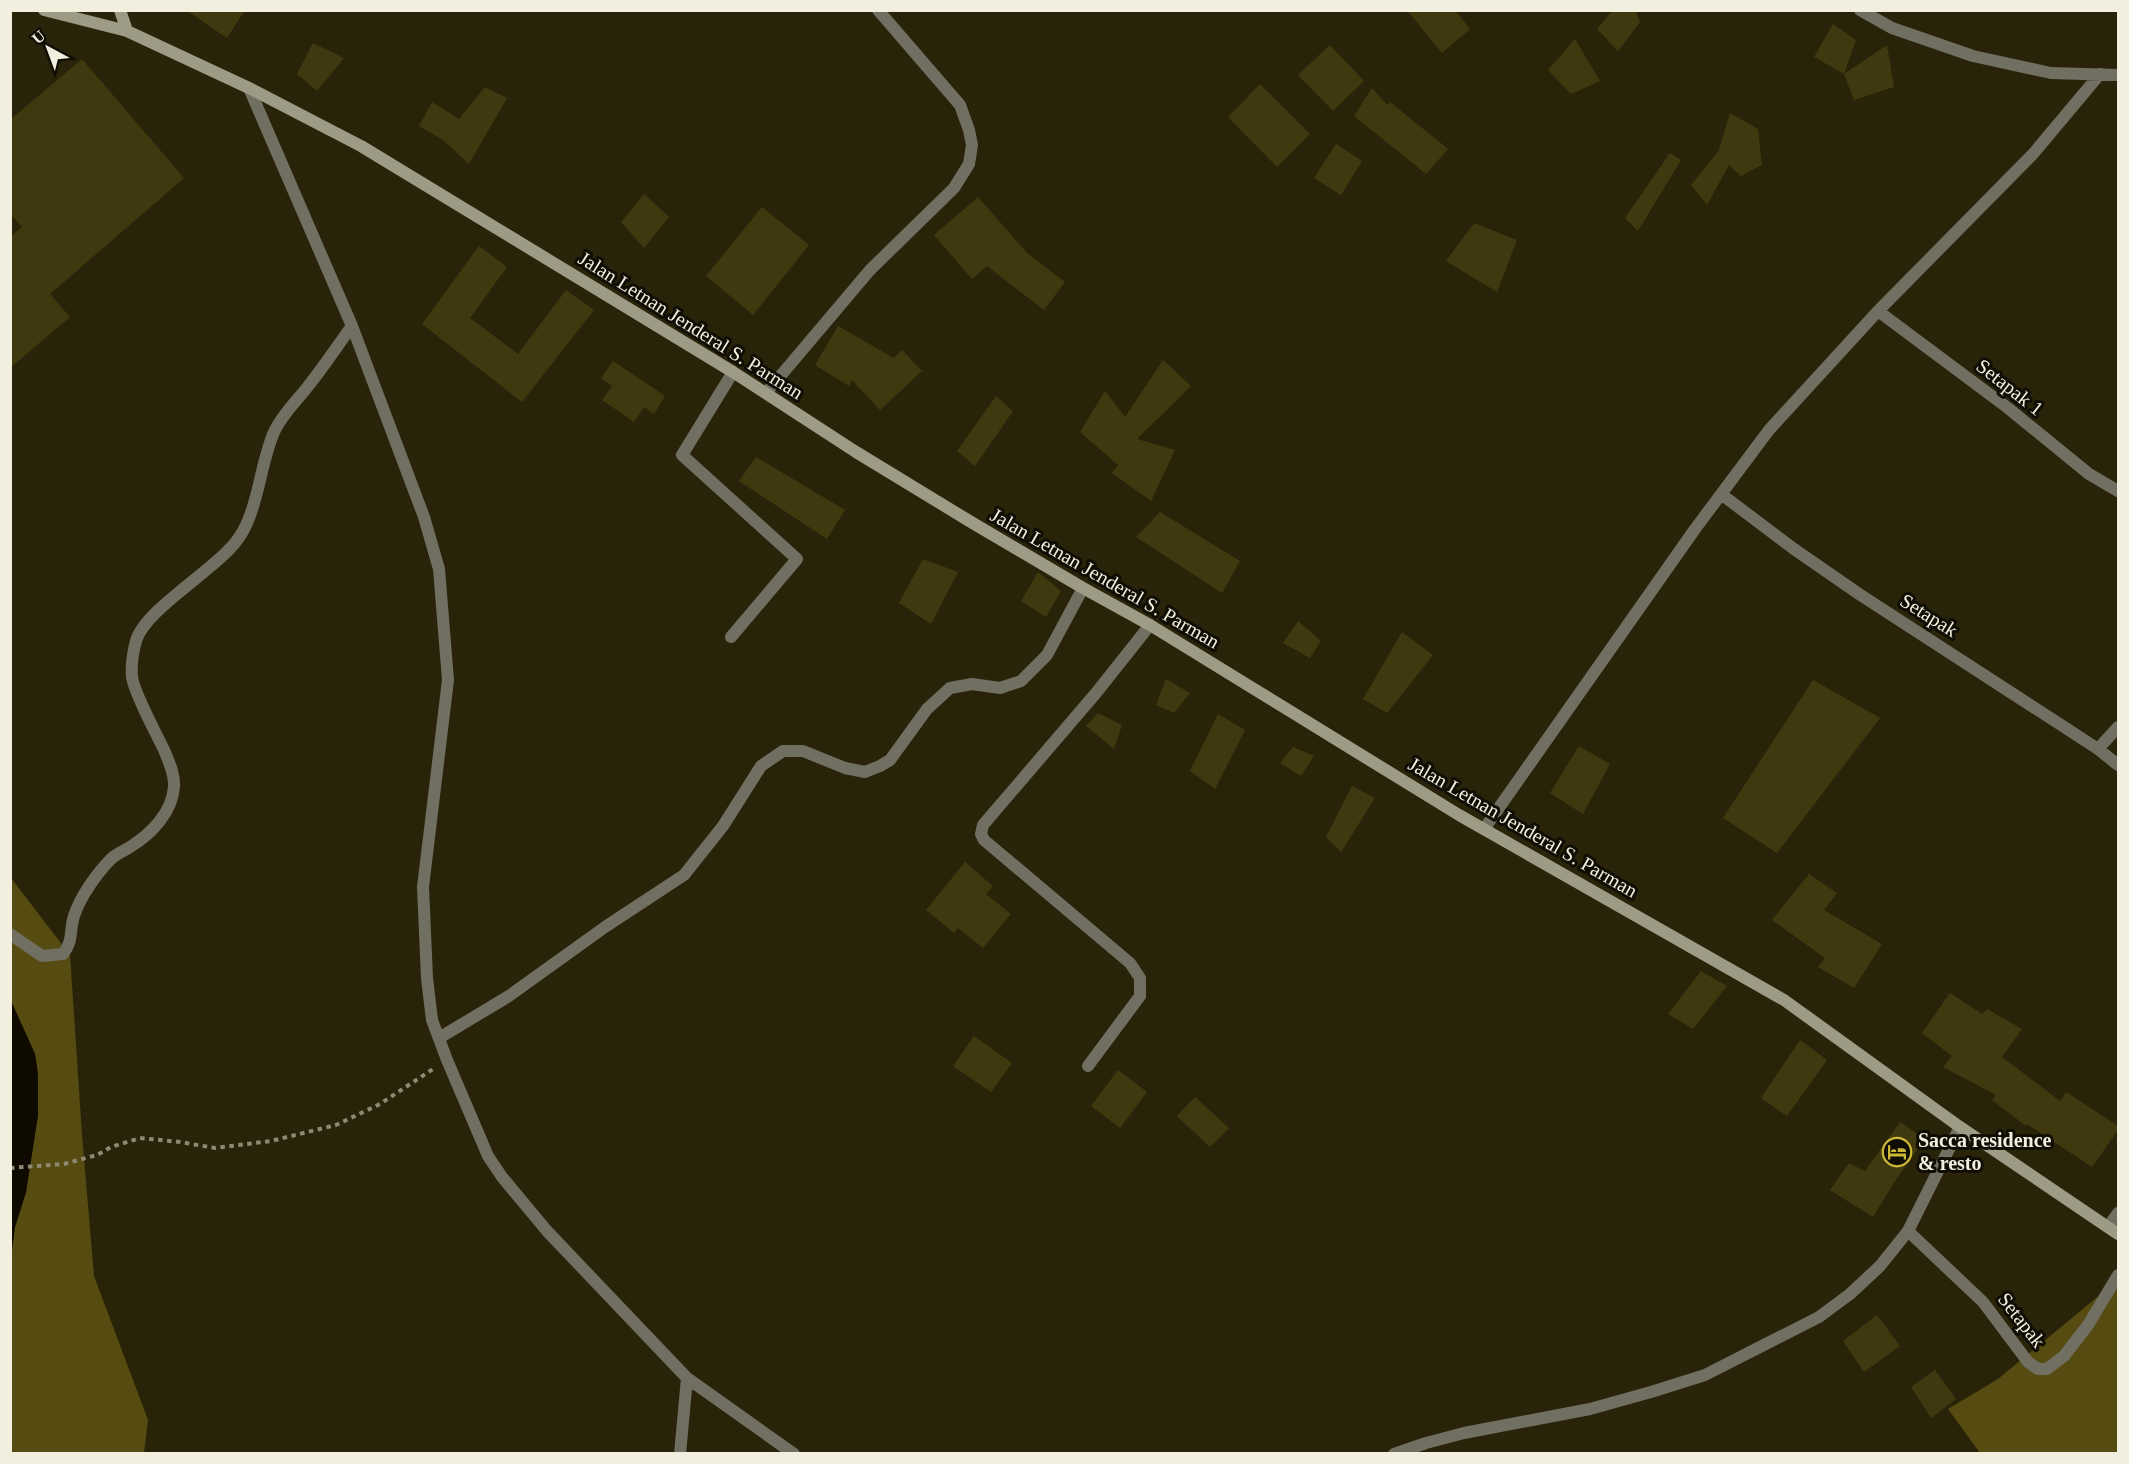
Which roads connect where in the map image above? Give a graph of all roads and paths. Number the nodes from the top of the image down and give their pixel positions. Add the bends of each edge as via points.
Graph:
1 (44, 10) edge
2 (120, 10) edge
3 (878, 10) edge
4 (1860, 10) edge
5 (127, 31) junction
6 (2100, 74) junction
7 (2118, 75) edge
8 (249, 88) junction
9 (1878, 311) junction
10 (352, 326) junction
11 (734, 372) junction
12 (766, 393) junction
13 (2118, 491) edge
14 (1721, 494) junction
15 (1083, 588) junction
16 (1150, 625) junction
17 (731, 637) dead end
18 (2118, 727) edge
19 (2098, 749) junction
20 (2118, 765) edge
21 (1484, 829) junction
22 (10, 934) edge
23 (439, 1038) junction
24 (447, 1060) junction
25 (1088, 1066) dead end
26 (1960, 1126) junction
27 (10, 1168) edge
28 (2118, 1213) edge
29 (2113, 1230) edge
30 (1908, 1231) junction
31 (2118, 1275) edge
32 (687, 1378) junction
33 (680, 1454) edge
34 (794, 1454) edge
35 (1394, 1454) edge

1 - 5 street, Jalan Letnan Jenderal S. Parman
2 - 5 street
3 - 12 street via 960,105 972,146 969,164 954,189 870,270
4 - 6 street via 1892,28 1973,56 2051,73
5 - 8 street, Jalan Letnan Jenderal S. Parman
6 - 7 street
6 - 9 street via 2033,154
8 - 10 street
8 - 11 street, Jalan Letnan Jenderal S. Parman via 362,146
9 - 13 street, Setapak 1 via 2089,474
9 - 14 street via 1769,430
10 - 22 street via 274,432 248,522 239,538 162,608 136,638 132,679 171,766 174,786 159,823 147,836 112,858 96,878 75,912 70,945 63,954 42,956
10 - 23 street via 424,517 439,569 448,680 423,887 427,978 432,1020
11 - 12 street, Jalan Letnan Jenderal S. Parman
11 - 17 street via 682,455 797,559
12 - 15 street, Jalan Letnan Jenderal S. Parman
14 - 19 street, Setapak via 1859,594
14 - 21 street
15 - 16 street, Jalan Letnan Jenderal S. Parman
15 - 23 street via 1047,655 1021,681 1000,688 972,684 950,688 927,709 890,760 865,772 803,751 783,751 761,766 723,826 684,875 509,996
16 - 21 street, Jalan Letnan Jenderal S. Parman
16 - 25 street via 983,825 981,834 1130,963 1140,978 1140,996
18 - 19 street
19 - 20 street, Setapak
21 - 26 street, Jalan Letnan Jenderal S. Parman via 1784,1000
23 - 24 street
24 - 27 path via 380,1104 336,1125 271,1142 215,1148 140,1138 64,1164
24 - 32 street via 488,1156 502,1177 547,1231
26 - 29 street, Jalan Letnan Jenderal S. Parman
26 - 30 street
28 - 29 street
30 - 31 street, Setapak via 1983,1302 2028,1362 2038,1369 2048,1369 2064,1356
30 - 35 street via 1880,1266 1819,1317 1705,1375 1590,1409 1464,1433
32 - 33 street
32 - 34 street

